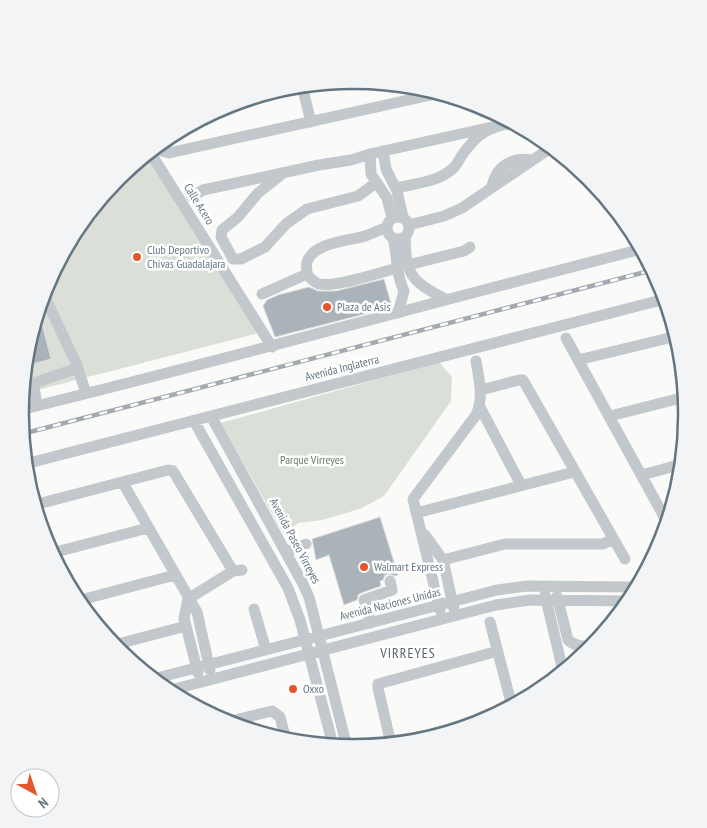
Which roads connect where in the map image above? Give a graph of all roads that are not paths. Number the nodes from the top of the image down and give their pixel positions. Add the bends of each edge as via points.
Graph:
1 (304, 93) edge
2 (424, 97) edge
3 (311, 122) junction
4 (501, 125) edge
5 (492, 127) junction
6 (453, 136) junction
7 (163, 151) edge
8 (383, 151) junction
9 (544, 151) edge
10 (370, 154) junction
11 (461, 157) junction
12 (154, 158) edge
13 (284, 172) junction
14 (240, 182) junction
15 (376, 183) junction
16 (396, 188) junction
17 (192, 197) dead end
18 (251, 201) junction
19 (398, 222) junction
20 (399, 237) junction
21 (470, 247) dead end
22 (634, 251) edge
23 (403, 267) junction
24 (307, 274) junction
25 (422, 284) junction
26 (404, 291) junction
27 (262, 294) dead end
28 (445, 299) junction
29 (658, 301) edge
30 (48, 304) edge
31 (398, 313) junction
32 (566, 338) dead end
33 (669, 338) edge
34 (272, 347) junction
35 (578, 360) junction
36 (476, 362) dead end
37 (78, 368) junction
38 (481, 390) junction
39 (86, 393) junction
40 (678, 399) edge
41 (37, 405) junction
42 (29, 407) edge
43 (480, 407) junction
44 (211, 416) junction
45 (610, 416) junction
46 (194, 421) junction
47 (33, 462) edge
48 (673, 467) edge
49 (574, 472) junction
50 (642, 476) junction
51 (123, 483) junction
52 (522, 485) junction
53 (42, 503) edge
54 (416, 513) junction
55 (663, 513) edge
56 (266, 517) junction
57 (252, 525) junction
58 (148, 528) junction
59 (420, 529) junction
60 (613, 538) junction
61 (306, 544) dead end
62 (59, 552) edge
63 (286, 552) junction
64 (625, 559) dead end
65 (443, 560) junction
66 (175, 575) junction
67 (390, 581) dead end
68 (544, 586) junction
69 (556, 586) junction
70 (628, 587) edge
71 (86, 598) edge
72 (188, 599) junction
73 (546, 600) junction
74 (558, 600) junction
75 (619, 601) edge
76 (452, 602) junction
77 (439, 605) junction
78 (254, 609) dead end
79 (455, 616) junction
80 (442, 619) junction
81 (490, 622) dead end
82 (371, 623) junction
83 (186, 626) junction
84 (319, 636) junction
85 (305, 640) junction
86 (123, 643) edge
87 (581, 646) edge
88 (266, 650) junction
89 (323, 650) junction
90 (498, 651) junction
91 (309, 654) junction
92 (561, 664) edge
93 (208, 665) junction
94 (197, 668) junction
95 (163, 677) edge
96 (212, 679) junction
97 (200, 682) junction
98 (179, 688) edge
99 (510, 698) edge
100 (241, 719) edge
101 (284, 732) edge
102 (389, 737) edge
103 (330, 738) edge
104 (345, 739) edge

1 - 3 street
2 - 3 street
3 - 7 street via 169,153
4 - 5 street
5 - 6 street
5 - 11 street via 470,144
6 - 8 street
6 - 11 street
8 - 10 street
8 - 16 street via 386,169
9 - 19 street via 532,160 519,159 505,166 494,176 492,186 462,208 444,216
10 - 13 street
10 - 15 street via 370,172
11 - 16 street via 452,170 438,178
12 - 34 street, Calle Acero
13 - 14 street
13 - 18 street
14 - 17 street via 203,190
14 - 18 street
15 - 18 street via 358,196 302,212 282,227 266,247 241,259 233,259 221,233
15 - 19 street
16 - 19 street
19 - 20 street via 390,235
19 - 20 street via 408,234
19 - 24 street via 365,236 322,247 307,262
20 - 23 street
21 - 23 street
22 - 28 street
23 - 24 street via 334,284 320,284
23 - 25 street
23 - 26 street via 398,278
24 - 27 street
25 - 26 street
25 - 28 street
26 - 31 street
28 - 31 street
29 - 44 street, Avenida Inglaterra
30 - 37 street
31 - 34 street
32 - 35 street
33 - 35 street
34 - 39 street
35 - 45 street
36 - 38 street
37 - 39 street
37 - 41 street via 37,382 34,388
38 - 43 street
38 - 49 street via 523,380
39 - 41 street
40 - 45 street
41 - 42 street
43 - 52 street
43 - 54 street via 413,499
44 - 46 street, Avenida Inglaterra
44 - 56 street, Avenida Paseo Virreyes
45 - 50 street
46 - 47 street, Avenida Inglaterra
46 - 57 street
48 - 50 street
49 - 52 street
49 - 60 street
50 - 55 street
51 - 53 street
51 - 58 street
51 - 72 street via 173,471 237,570
52 - 54 street
54 - 59 street
56 - 57 street
56 - 63 street, Avenida Paseo Virreyes
57 - 85 street via 288,588
58 - 62 street
58 - 66 street
59 - 65 street
59 - 77 street
60 - 64 street
60 - 65 street via 603,544 505,544
61 - 63 street
63 - 84 street, Avenida Paseo Virreyes via 309,597
65 - 76 street
66 - 71 street
66 - 72 street
67 - 82 street via 392,590 364,600
68 - 69 street, Avenida Naciones Unidas
68 - 73 street
68 - 76 street, Avenida Naciones Unidas via 497,590
69 - 70 street, Avenida Naciones Unidas
69 - 74 street
72 - 83 street via 184,618
72 - 93 street via 196,612
73 - 74 street
73 - 79 street via 517,601
73 - 92 street
74 - 75 street
74 - 87 street via 568,640
76 - 77 street, Avenida Naciones Unidas
76 - 79 street
77 - 80 street
77 - 82 street, Avenida Naciones Unidas
78 - 88 street
79 - 80 street
80 - 89 street
81 - 90 street
82 - 84 street, Avenida Naciones Unidas
83 - 86 street
83 - 94 street
84 - 85 street, Avenida Naciones Unidas
84 - 89 street, Avenida Paseo Virreyes
85 - 88 street, Avenida Naciones Unidas
85 - 91 street
88 - 93 street, Avenida Naciones Unidas
89 - 91 street
89 - 104 street, Avenida Paseo Virreyes
90 - 99 street
90 - 102 street via 378,684
91 - 96 street
91 - 103 street
93 - 94 street, Avenida Naciones Unidas
93 - 96 street
94 - 95 street, Avenida Naciones Unidas
94 - 97 street
96 - 97 street
97 - 98 street
100 - 101 street via 272,711 280,717

